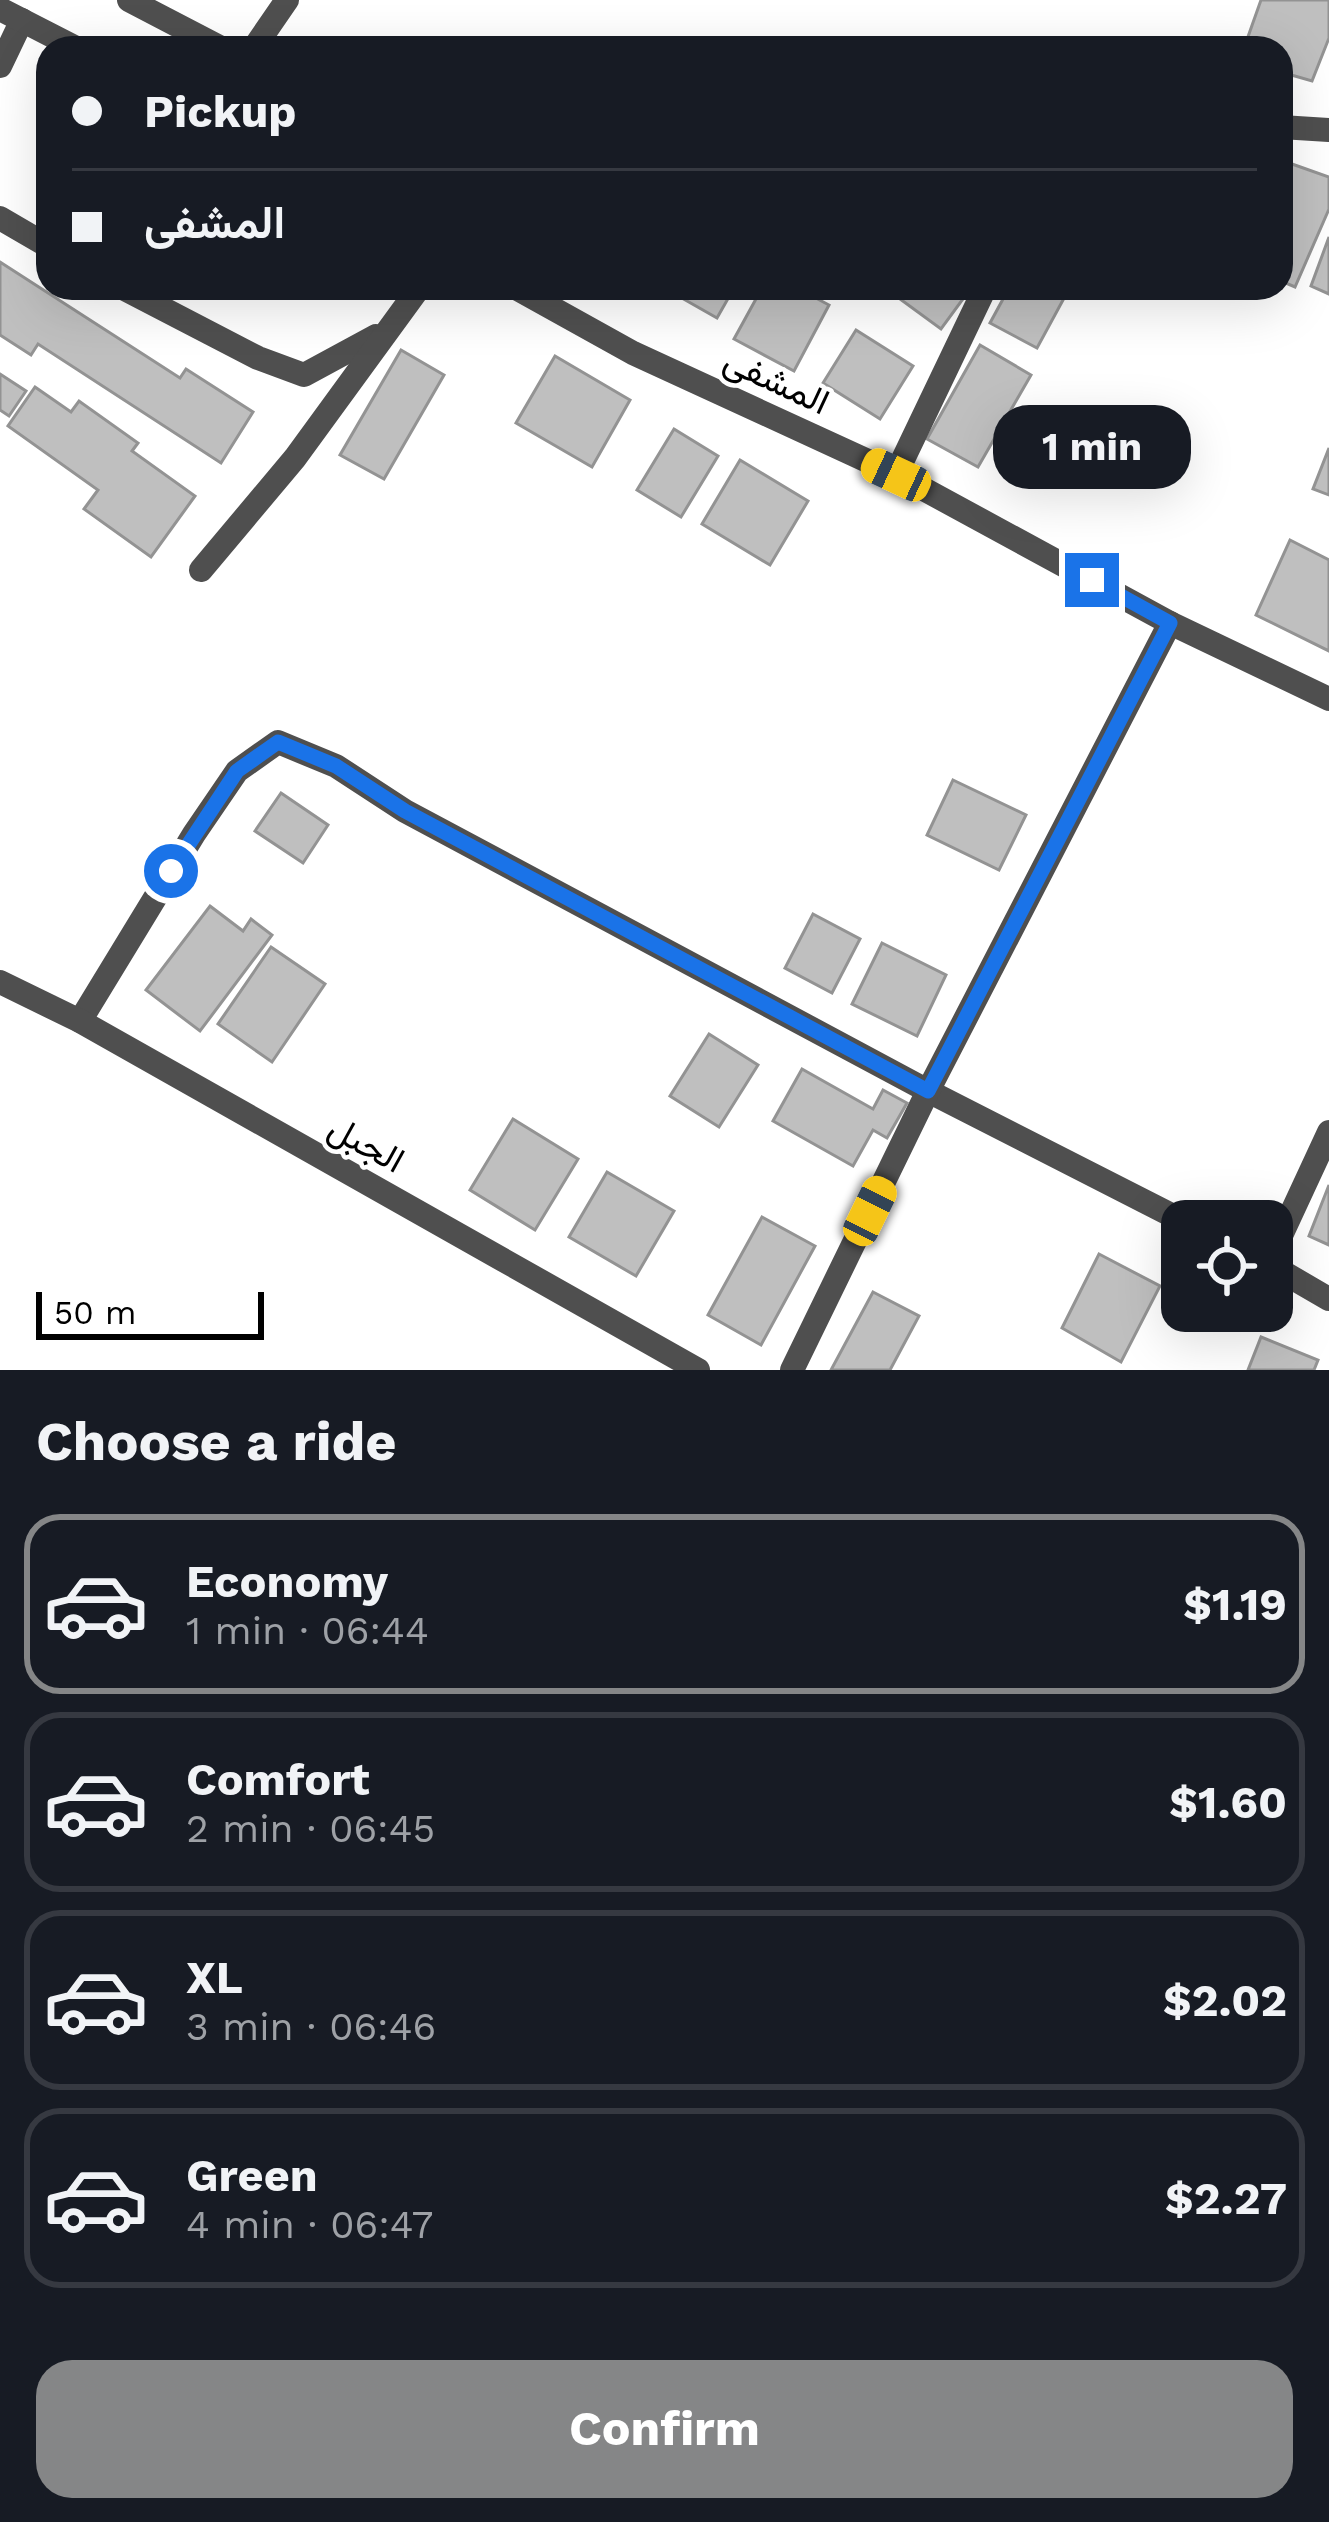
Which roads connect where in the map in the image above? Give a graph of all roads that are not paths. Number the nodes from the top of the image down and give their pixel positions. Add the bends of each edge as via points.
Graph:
1 (129, 0) edge
2 (287, 0) edge
3 (11, 15) edge
4 (52, 36) edge
5 (198, 36) edge
6 (262, 36) edge
7 (0, 66) edge
8 (1293, 128) edge
9 (1329, 130) edge
10 (0, 218) edge
11 (36, 239) edge
12 (147, 300) edge
13 (409, 300) edge
14 (538, 300) edge
15 (979, 300) edge
16 (384, 332) junction
17 (896, 475) junction
18 (202, 570) dead end
19 (1170, 623) junction
20 (1329, 699) edge
21 (0, 982) edge
22 (80, 1021) junction
23 (928, 1091) junction
24 (1329, 1132) edge
25 (1161, 1210) edge
26 (1293, 1210) edge
27 (1293, 1278) edge
28 (1329, 1299) edge
29 (698, 1370) edge
30 (792, 1370) edge

1 - 5 street
2 - 6 street
3 - 4 street
3 - 7 street
8 - 9 street
10 - 11 street
12 - 16 street via 304,375
13 - 16 street
14 - 17 street, المشفى
15 - 17 street
16 - 18 street
17 - 19 street, المشفى
19 - 20 street, المشفى
19 - 23 street
21 - 22 street, الجبل
22 - 23 street via 226,786 278,742 336,766 405,811
22 - 29 street, الجبل
23 - 25 street
23 - 30 street
24 - 26 street
27 - 28 street

